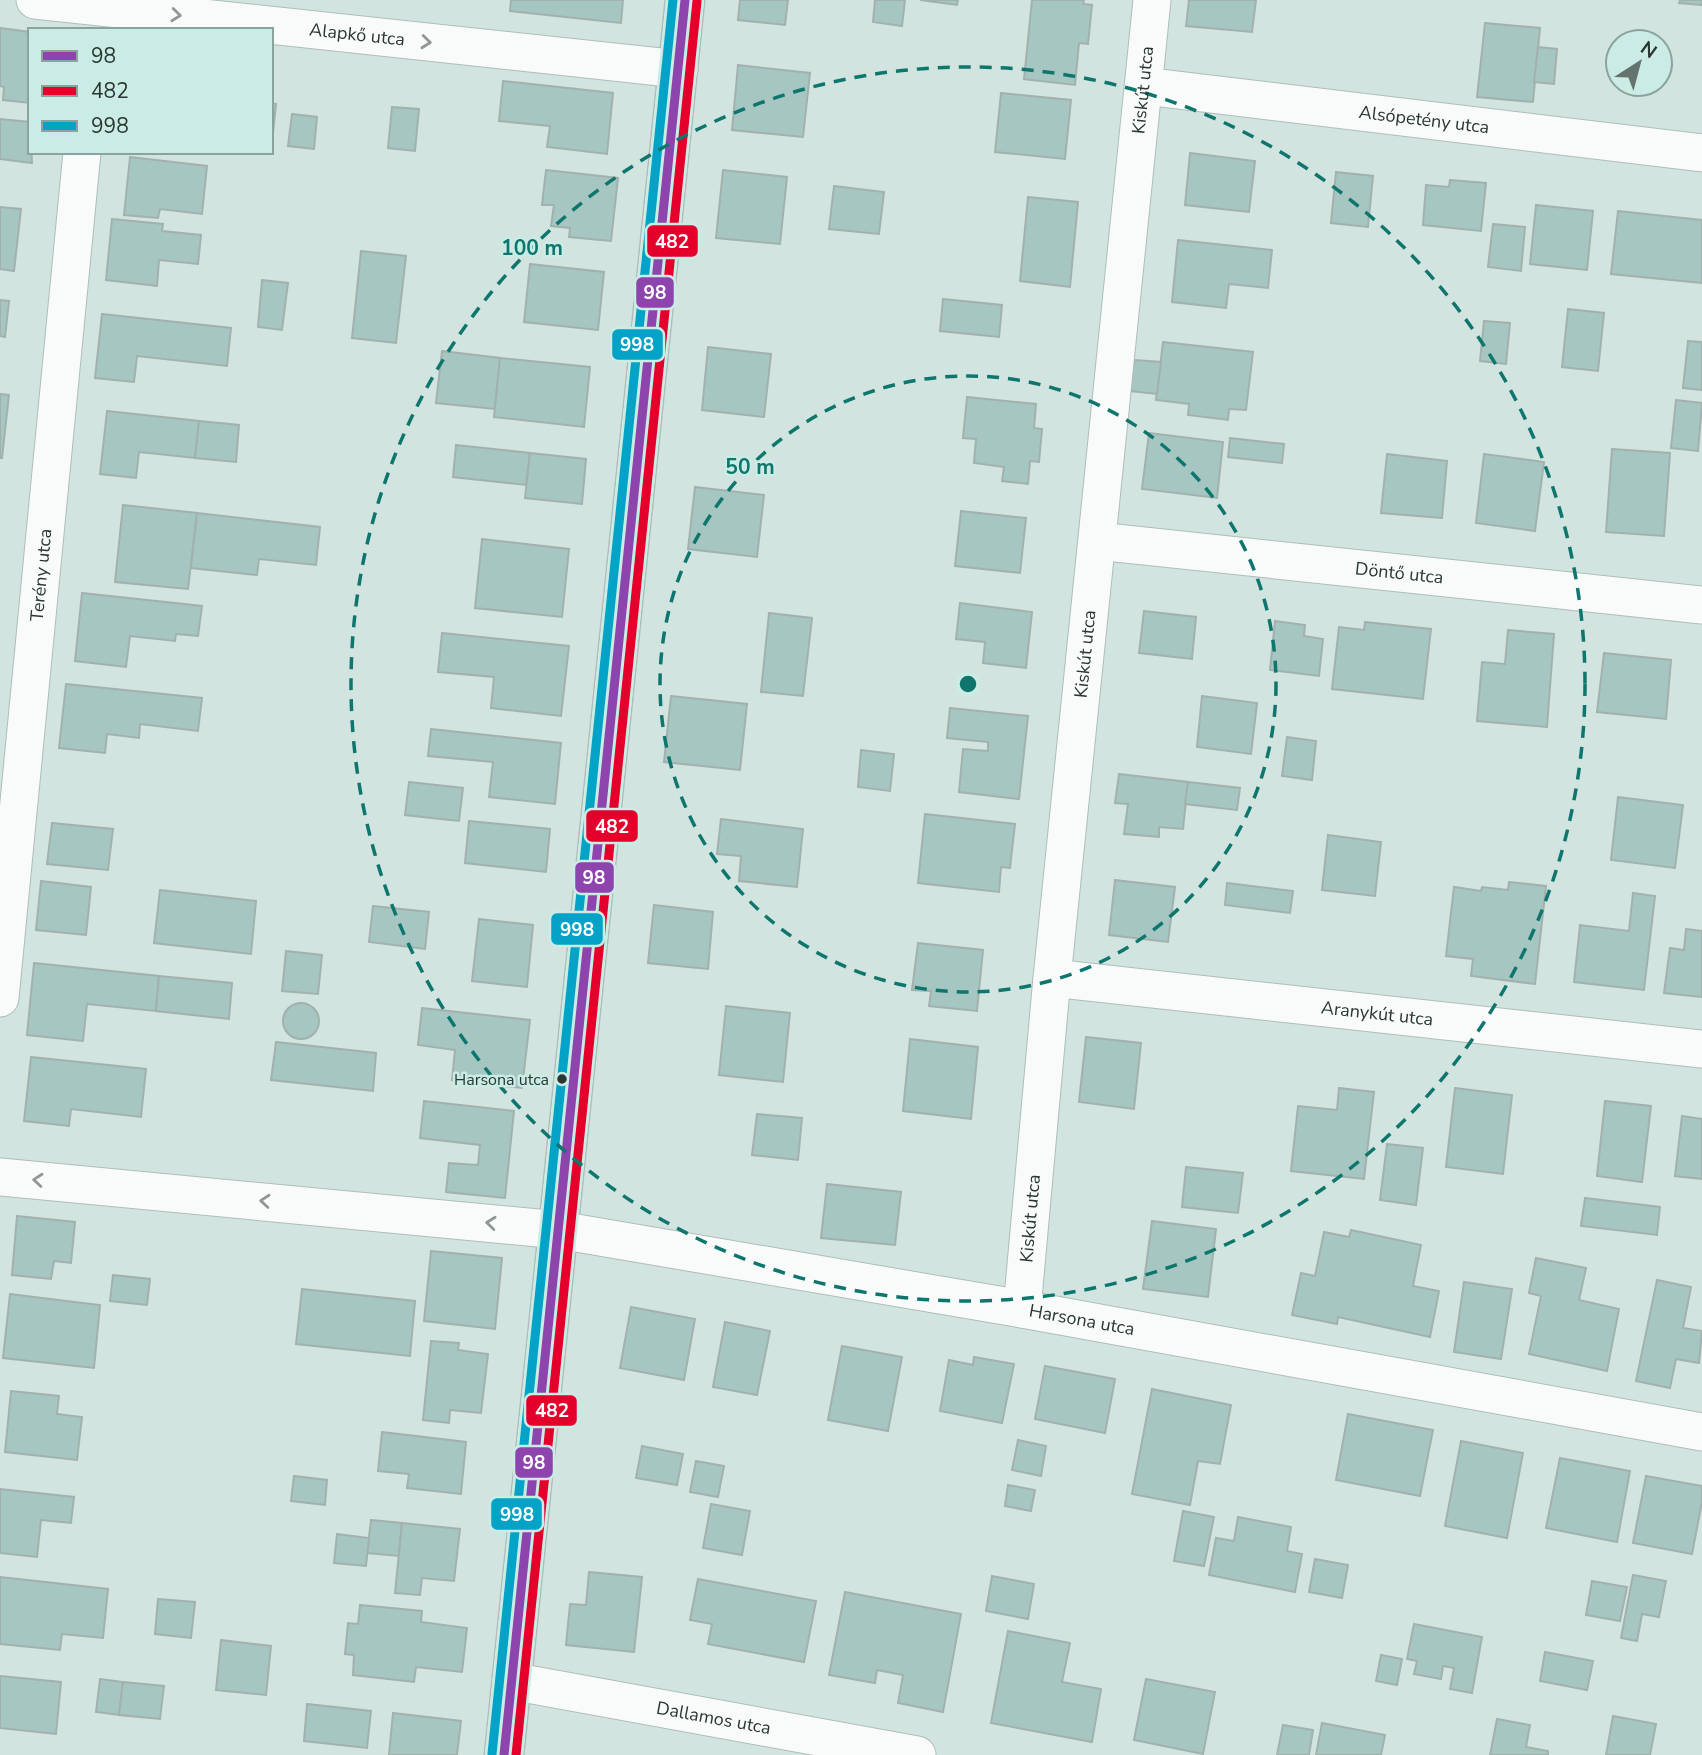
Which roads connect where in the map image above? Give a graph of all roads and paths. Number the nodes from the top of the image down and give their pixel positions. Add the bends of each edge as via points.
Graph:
1 (35, 0) edge
2 (685, 0) edge
3 (1152, 0) edge
4 (96, 12) edge
5 (259, 28) edge
6 (273, 29) edge
7 (678, 69) junction
8 (1144, 86) junction
9 (1702, 153) edge
10 (82, 154) edge
11 (1097, 541) junction
12 (1702, 606) edge
13 (1052, 978) junction
14 (0, 998) edge
15 (1702, 1049) edge
16 (0, 1177) edge
17 (559, 1230) junction
18 (1022, 1310) junction
19 (1702, 1432) edge
20 (512, 1681) junction
21 (504, 1755) edge
22 (917, 1755) edge

1 - 4 street, Alapkő utca
2 - 7 street
3 - 8 street, Kiskút utca
4 -> 5 street, Alapkő utca
6 -> 7 street, Alapkő utca
7 - 17 street
8 - 9 street, Alsópetény utca
8 - 11 street, Kiskút utca
10 - 14 street, Terény utca
11 - 12 street, Döntő utca
11 - 13 street, Kiskút utca
13 - 15 street, Aranykút utca
13 - 18 street, Kiskút utca
17 -> 16 street, Harsona utca
17 - 18 street, Harsona utca
17 - 20 street
18 - 19 street, Harsona utca
20 - 21 street
20 - 22 street, Dallamos utca

